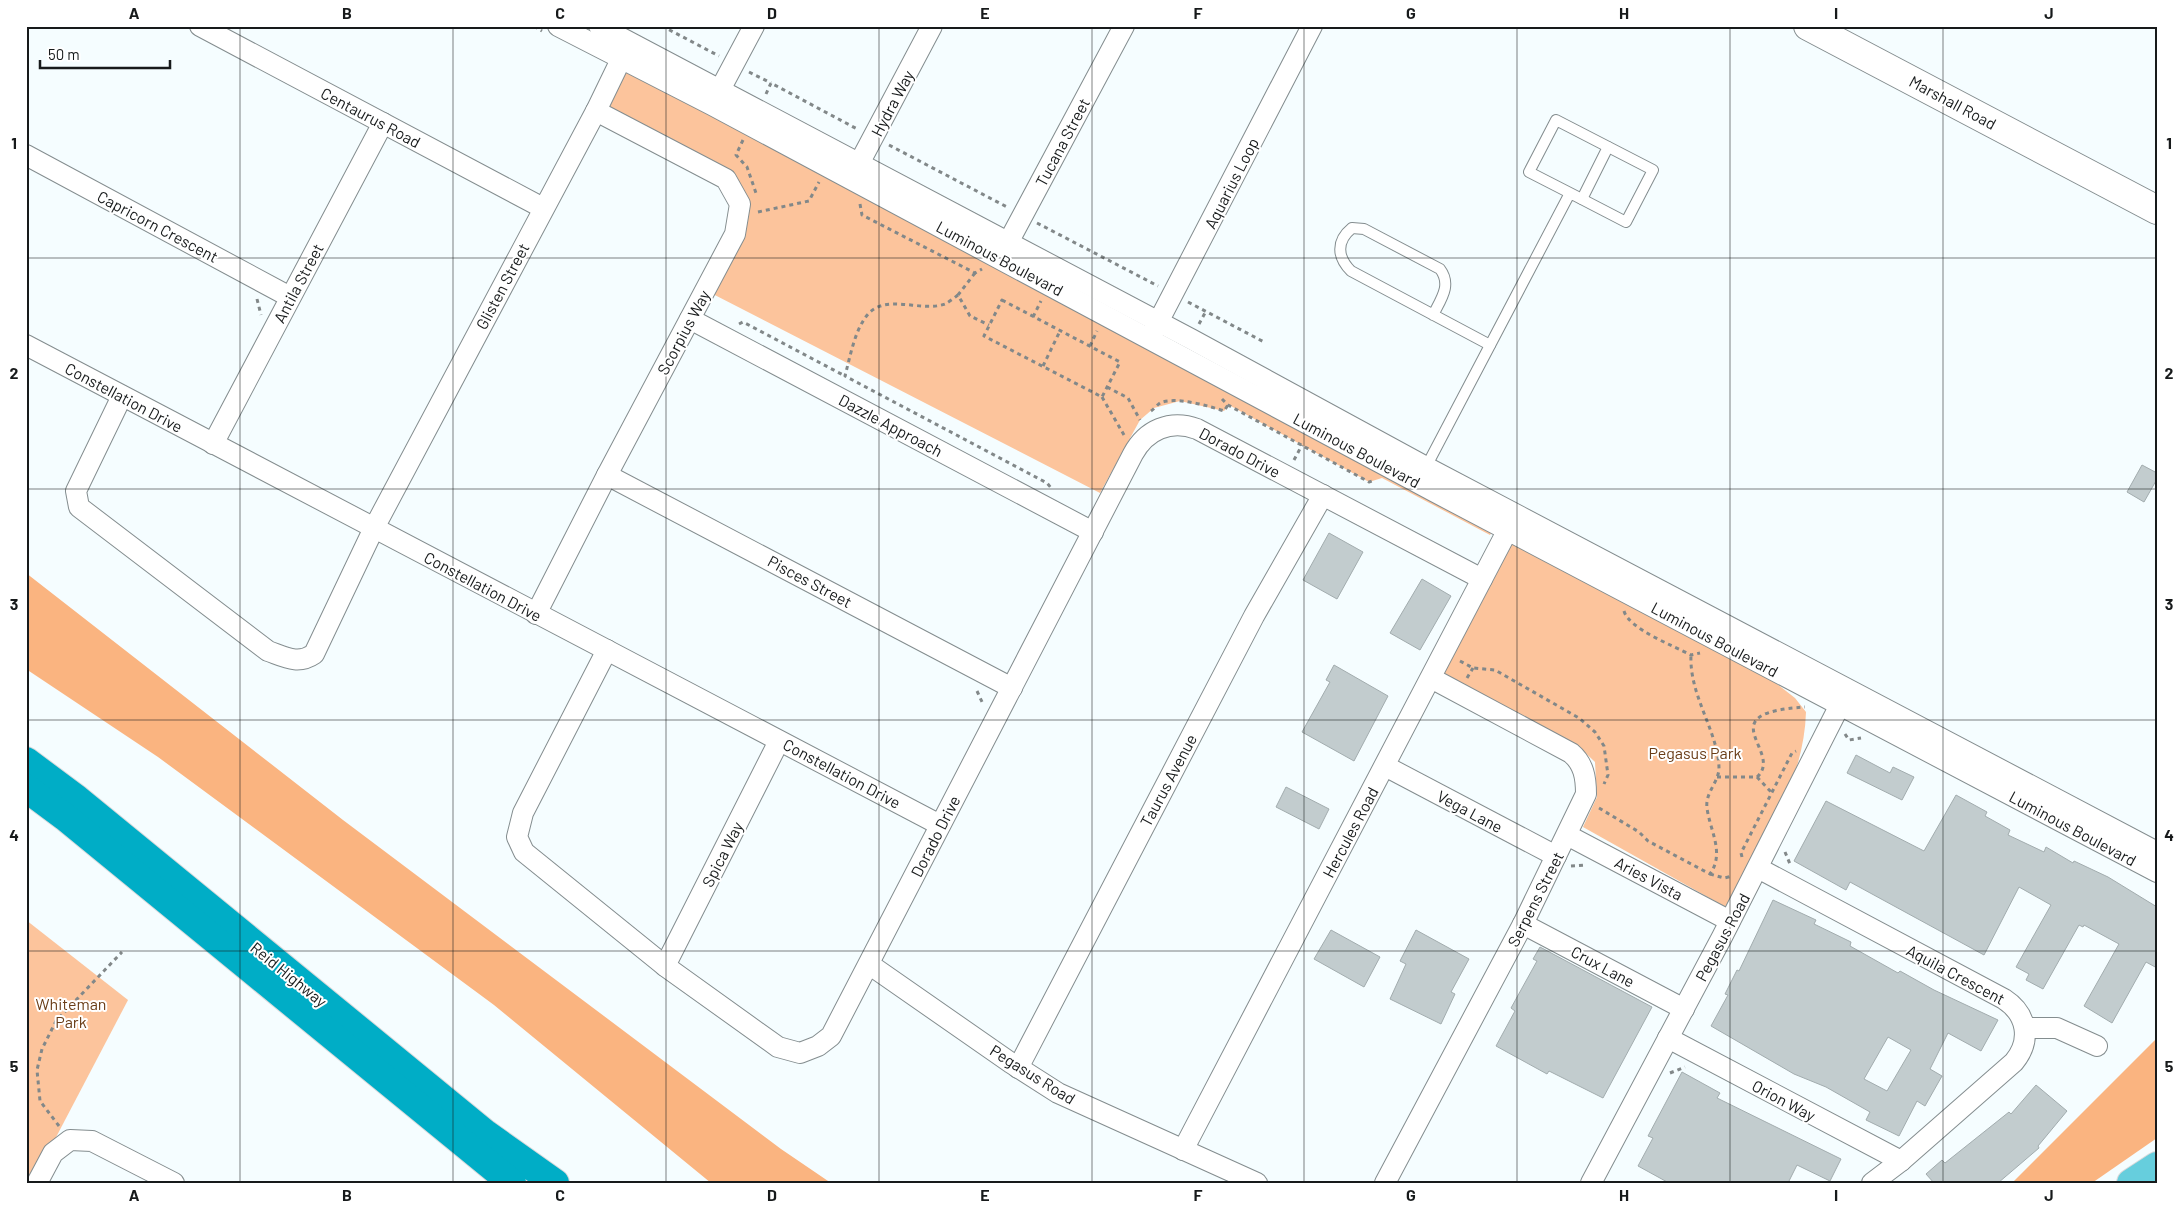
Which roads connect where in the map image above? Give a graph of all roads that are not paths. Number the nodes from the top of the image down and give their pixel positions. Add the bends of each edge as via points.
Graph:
1 (200, 26) edge
2 (558, 26) edge
3 (599, 26) edge
4 (754, 26) edge
5 (932, 26) edge
6 (1124, 26) edge
7 (1312, 26) edge
8 (1808, 26) edge
9 (625, 51) junction
10 (716, 98) junction
11 (596, 111) junction
12 (383, 123) junction
13 (1608, 147) junction
14 (26, 155) edge
15 (855, 171) junction
16 (2097, 178) junction
17 (1570, 193) junction
18 (1582, 199) junction
19 (2157, 203) edge
20 (542, 208) junction
21 (2157, 210) edge
22 (1004, 250) junction
23 (290, 297) junction
24 (1433, 314) junction
25 (690, 319) junction
26 (1154, 330) junction
27 (1490, 345) junction
28 (26, 346) edge
29 (122, 396) junction
30 (213, 444) junction
31 (607, 475) junction
32 (1422, 475) junction
33 (1323, 496) junction
34 (1512, 522) junction
35 (374, 528) junction
36 (1093, 532) junction
37 (1482, 579) junction
38 (536, 614) junction
39 (607, 650) junction
40 (1431, 678) junction
41 (1012, 688) junction
42 (1844, 697) junction
43 (779, 741) junction
44 (26, 761) edge
45 (1385, 766) junction
46 (26, 788) edge
47 (940, 825) junction
48 (1567, 835) junction
49 (2114, 839) junction
50 (2157, 852) edge
51 (1560, 864) junction
52 (1758, 868) junction
53 (2157, 872) edge
54 (1730, 921) junction
55 (1522, 924) junction
56 (665, 966) junction
57 (876, 969) dead end
58 (1684, 1009) junction
59 (2025, 1028) junction
60 (1668, 1038) junction
61 (2097, 1046) dead end
62 (1018, 1068) junction
63 (1183, 1150) junction
64 (1901, 1161) junction
65 (2157, 1166) edge
66 (37, 1183) edge
67 (174, 1183) edge
68 (512, 1183) edge
69 (555, 1183) edge
70 (1257, 1183) edge
71 (1385, 1183) edge
72 (1591, 1183) edge
73 (1872, 1183) edge
74 (2131, 1183) edge

1 - 12 street, Centaurus Road
2 - 9 street, Luminous Boulevard
3 - 9 street, Luminous Boulevard
4 - 10 street
5 - 15 street, Hydra Way
6 - 22 street, Tucana Street
7 - 26 street, Aquarius Loop
8 - 16 main road, Marshall Road
9 - 10 street, Luminous Boulevard
9 - 11 street, Glisten Street
10 - 15 street, Luminous Boulevard
11 - 20 street, Glisten Street
11 - 25 street, Scorpius Way via 726,179 740,204 735,234
12 - 20 street, Centaurus Road
12 - 23 street, Antila Street
13 - 17 lane via 1556,120 1529,172
13 - 18 lane
13 - 18 lane via 1653,170 1626,222
14 - 23 street, Capricorn Crescent
15 - 22 street, Luminous Boulevard
16 - 19 main road, Marshall Road
16 - 21 main road, Marshall Road
17 - 18 lane
17 - 27 lane
20 - 35 street, Glisten Street
22 - 26 street, Luminous Boulevard
23 - 30 street, Antila Street
24 - 24 lane via 1446,285 1440,269 1364,229 1352,228 1345,234 1340,258 1351,271
24 - 27 lane
25 - 31 street, Scorpius Way
25 - 36 street, Dazzle Approach via 1055,504
26 - 32 street, Luminous Boulevard
27 - 32 lane
28 - 29 street, Constellation Drive
29 - 30 street, Constellation Drive
29 - 35 street, Glisten Street via 76,491 79,507 268,651 293,660 305,660 314,654
30 - 35 street, Constellation Drive
31 - 38 street, Scorpius Way
31 - 41 street, Pisces Street
32 - 34 street, Luminous Boulevard
33 - 36 street, Dorado Drive via 1190,426 1178,425 1151,433 1137,447
33 - 37 street, Dorado Drive
33 - 62 street, Taurus Avenue via 1254,616
34 - 37 street, Hercules Road
34 - 42 street, Luminous Boulevard
35 - 38 street, Constellation Drive
36 - 41 street, Dorado Drive
37 - 40 street, Hercules Road
38 - 39 street, Constellation Drive
39 - 43 street, Constellation Drive
39 - 56 street, Dorado Drive via 523,813 517,838 524,852
40 - 45 street, Hercules Road
40 - 48 street, Serpens Street via 1577,758 1584,771 1588,802
41 - 47 street, Dorado Drive
42 - 49 street, Luminous Boulevard
42 - 52 street, Pegasus Road
43 - 47 street, Constellation Drive
43 - 56 street, Spica Way
44 - 69 highway, Reid Highway via 77,799 486,1134
45 - 51 street, Vega Lane
45 - 63 street, Hercules Road
46 - 68 highway, Reid Highway
47 - 56 street, Dorado Drive via 831,1036 818,1046 800,1053 778,1047
48 - 51 street, Serpens Street
48 - 54 street, Aries Vista
49 - 50 street, Luminous Boulevard
49 - 53 street, Luminous Boulevard
51 - 55 street, Serpens Street
52 - 54 street, Pegasus Road
52 - 59 street, Aquila Crescent via 2004,999 2016,1008
54 - 58 street, Pegasus Road
55 - 58 street, Crux Lane
55 - 71 street, Serpens Street
57 - 62 street, Pegasus Road
58 - 60 street, Pegasus Road
59 - 61 street via 2057,1028
59 - 64 street via 2025,1043 2014,1062
60 - 64 street, Orion Way
60 - 72 street, Pegasus Road
62 - 63 street, Pegasus Road via 1058,1093
63 - 70 street, Pegasus Road
64 - 73 street
65 - 74 main road
66 - 67 street via 53,1152 70,1140 92,1141

